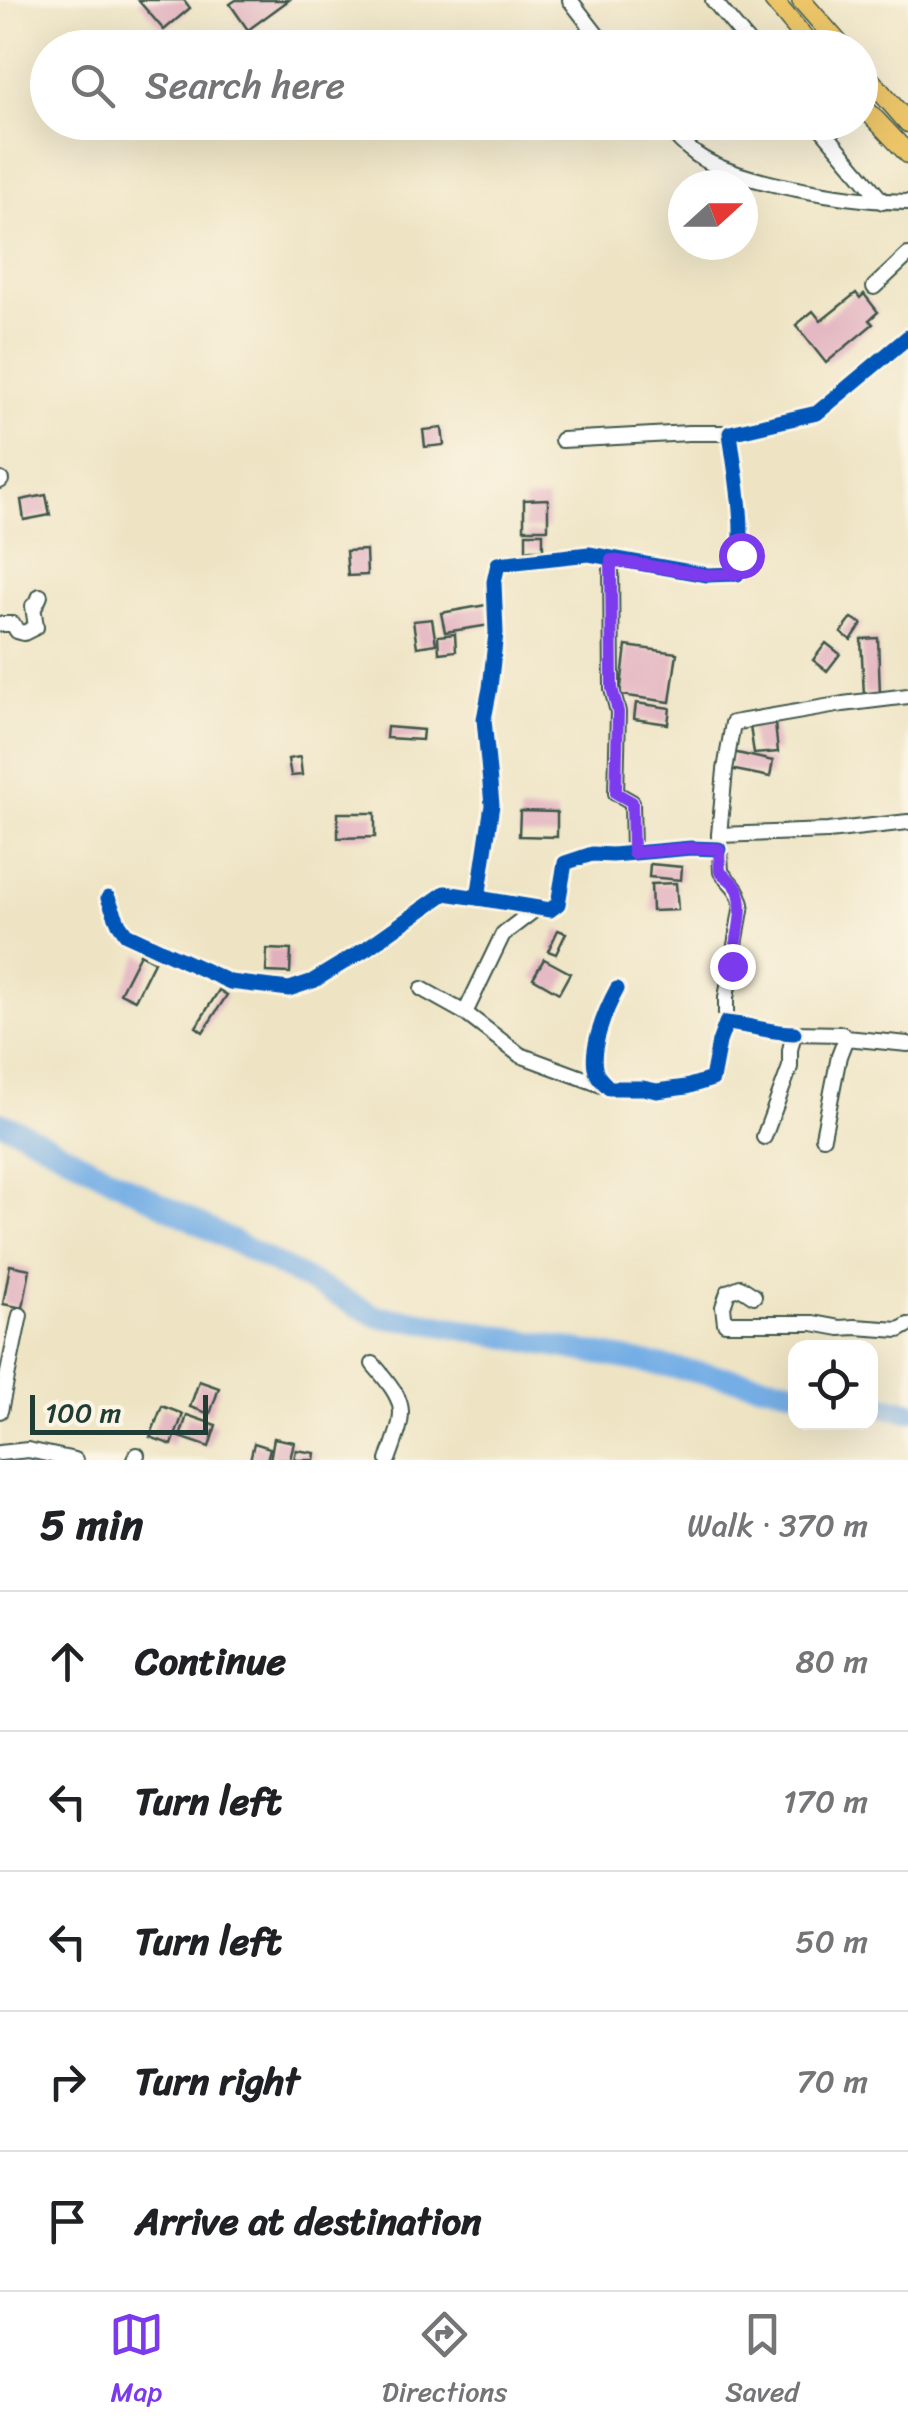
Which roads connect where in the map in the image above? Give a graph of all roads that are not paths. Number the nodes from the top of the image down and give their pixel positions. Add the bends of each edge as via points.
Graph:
1 (570, 0) edge
2 (713, 0) edge
3 (772, 0) edge
4 (801, 0) edge
5 (593, 30) edge
6 (738, 30) edge
7 (798, 30) edge
8 (827, 30) edge
9 (878, 89) edge
10 (878, 122) edge
11 (908, 123) edge
12 (678, 140) edge
13 (831, 140) edge
14 (908, 154) edge
15 (883, 202) junction
16 (908, 202) edge
17 (908, 255) edge
18 (874, 287) dead end
19 (908, 337) edge
20 (730, 434) junction
21 (562, 440) dead end
22 (611, 560) junction
23 (40, 596) dead end
24 (0, 624) edge
25 (908, 696) edge
26 (908, 822) edge
27 (719, 842) junction
28 (633, 853) junction
29 (108, 898) dead end
30 (478, 898) junction
31 (537, 908) junction
32 (422, 989) dead end
33 (617, 989) dead end
34 (465, 1013) junction
35 (726, 1024) junction
36 (794, 1034) junction
37 (846, 1038) junction
38 (908, 1044) edge
39 (610, 1088) junction
40 (764, 1137) dead end
41 (823, 1137) dead end
42 (754, 1296) dead end
43 (20, 1315) dead end
44 (908, 1325) edge
45 (372, 1364) dead end
46 (0, 1411) edge
47 (0, 1454) edge
48 (74, 1460) edge
49 (388, 1460) edge

1 - 5 street
2 - 6 street
3 - 7 main road
4 - 8 main road
9 - 11 main road
10 - 14 main road
12 - 15 street via 730,171
13 - 15 street
15 - 16 street
17 - 18 street
19 - 20 street via 817,413
20 - 21 street
20 - 22 street via 737,574
22 - 28 street via 616,793 632,802
22 - 30 street via 589,554 498,564 484,719 492,805
23 - 24 street via 33,606 36,626 24,633
25 - 27 street via 733,723
26 - 27 street
27 - 28 street
27 - 35 street via 720,872 742,904
28 - 31 street via 565,863 558,904
29 - 30 street via 126,934 230,982 289,989 313,982 445,894
30 - 31 street
31 - 34 street via 504,934
32 - 34 street
33 - 39 street via 594,1062
34 - 39 street via 520,1055
35 - 36 street
35 - 39 street via 712,1079 657,1090
36 - 37 street
36 - 40 street via 790,1067
37 - 38 street
37 - 41 street
42 - 44 street via 740,1288 728,1292 726,1323 899,1330
43 - 46 street
45 - 49 street via 403,1407
47 - 48 street via 28,1450

